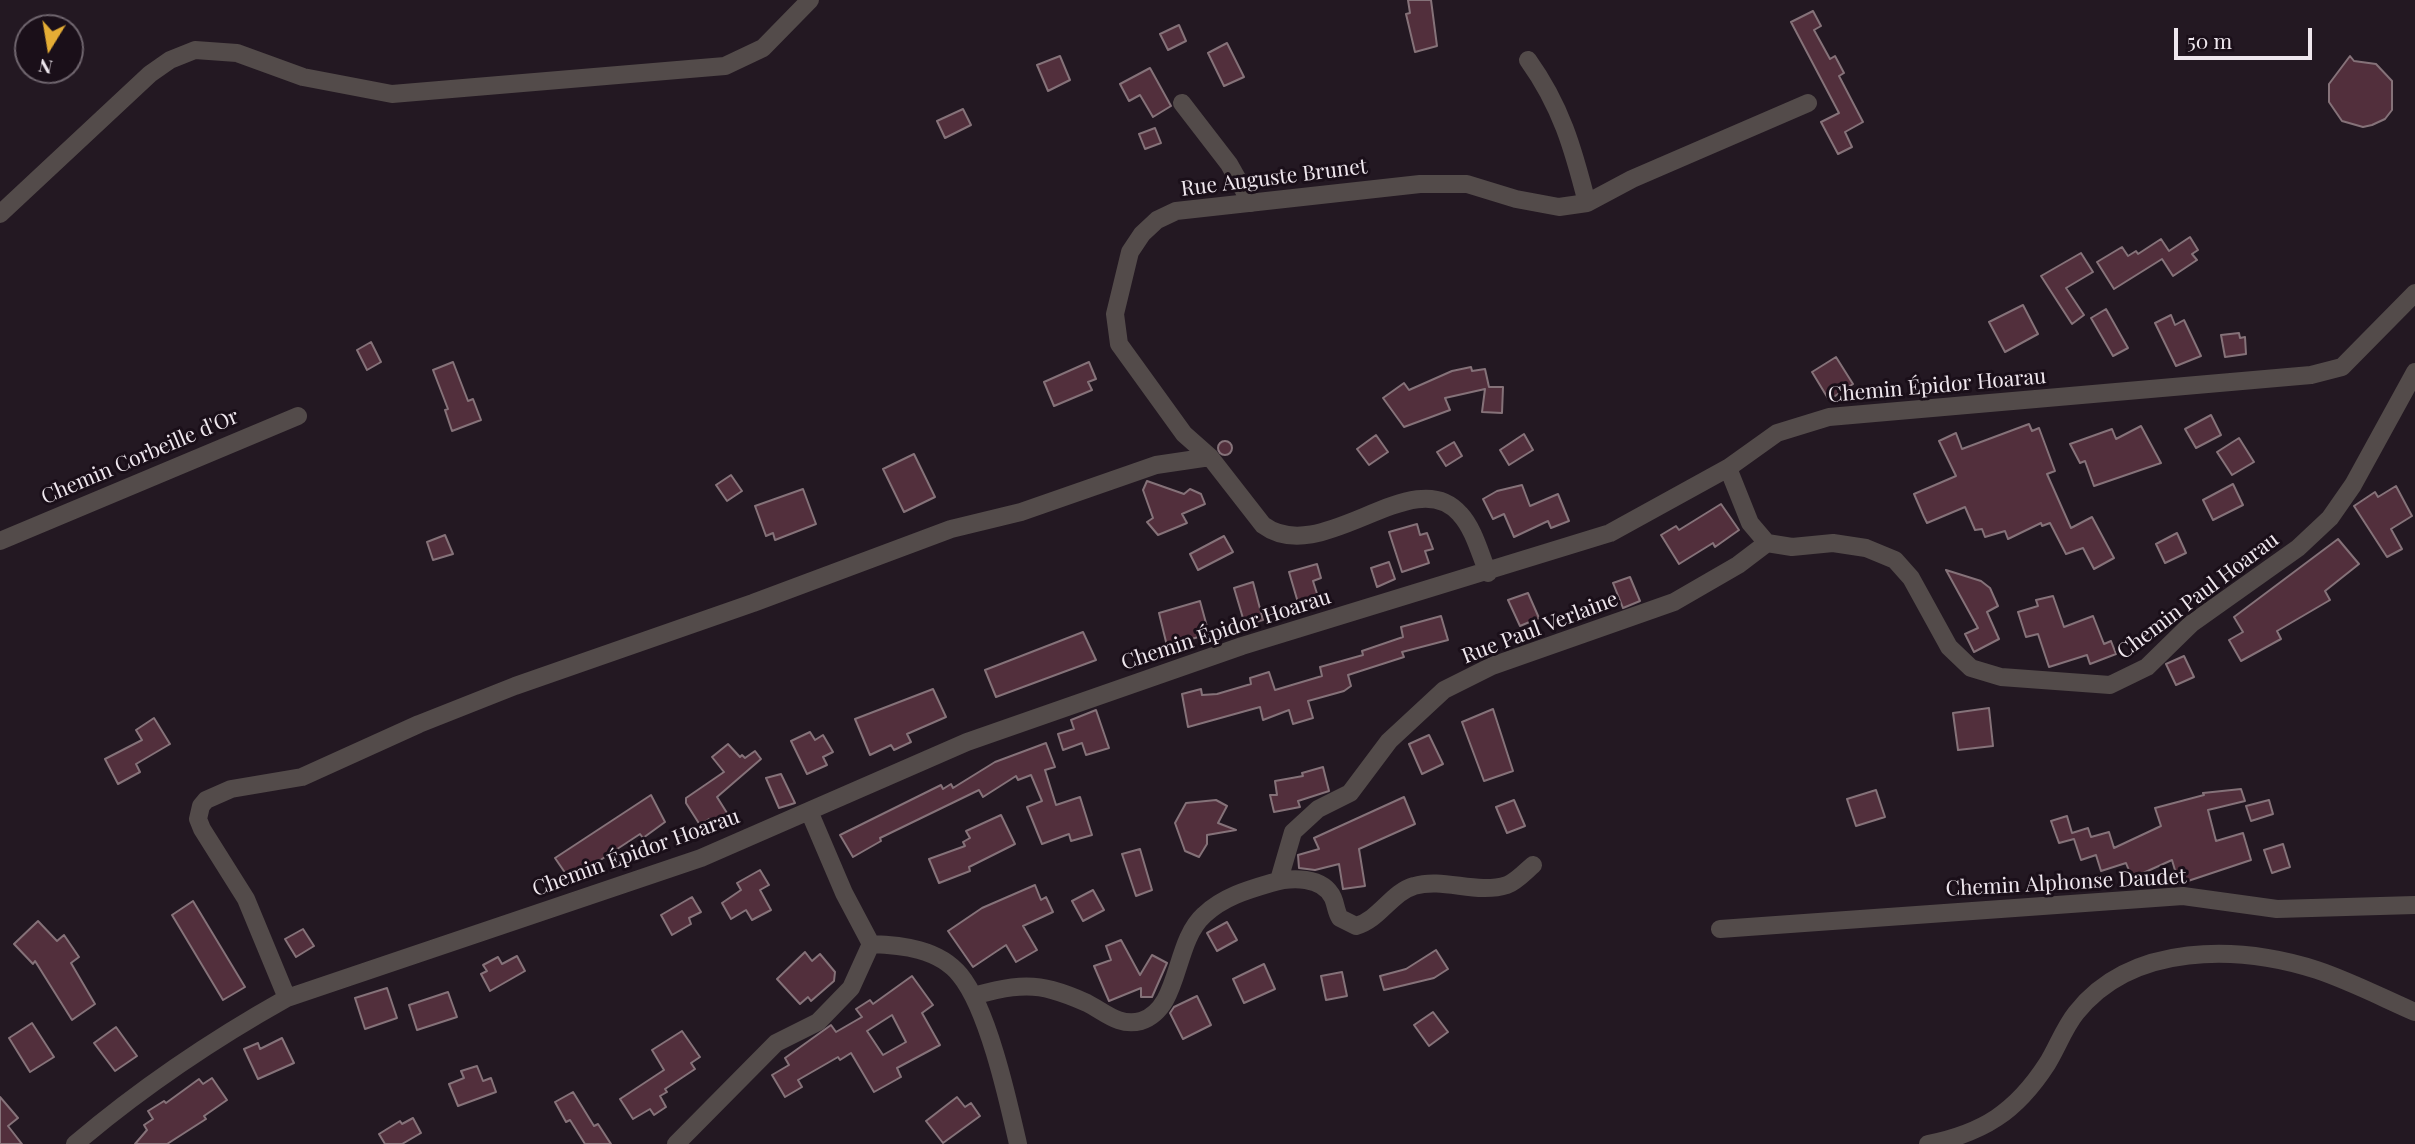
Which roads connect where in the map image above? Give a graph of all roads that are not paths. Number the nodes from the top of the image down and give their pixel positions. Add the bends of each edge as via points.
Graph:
1 (810, 0) edge
2 (1528, 60) dead end
3 (1182, 103) dead end
4 (1808, 103) dead end
5 (1251, 203) junction
6 (1587, 203) junction
7 (0, 214) edge
8 (2413, 303) edge
9 (2415, 372) edge
10 (298, 416) dead end
11 (1210, 457) junction
12 (1728, 468) junction
13 (0, 541) edge
14 (1767, 543) junction
15 (1488, 573) junction
16 (809, 811) junction
17 (1533, 865) dead end
18 (1279, 880) junction
19 (2415, 905) edge
20 (1720, 929) dead end
21 (871, 944) junction
22 (973, 996) junction
23 (287, 998) junction
24 (2415, 1012) edge
25 (75, 1144) edge
26 (676, 1144) edge
27 (1018, 1144) edge
28 (1928, 1144) edge

1 - 7 street via 763,48 725,66 392,94 303,77 237,53 195,50 150,74
2 - 6 street via 1555,102
3 - 5 street
4 - 6 street, Rue Auguste Brunet
5 - 6 street, Rue Auguste Brunet via 1420,184 1467,184 1559,207
5 - 11 street, Rue Auguste Brunet via 1176,211 1157,220 1130,252 1115,314 1119,344 1184,434
8 - 12 street, Chemin Épidor Hoarau via 2342,367 2311,375 1829,417 1777,433
9 - 14 street, Chemin Paul Hoarau via 2330,518 2298,548 2191,624 2147,667 2110,685 1985,674 1971,668 1949,647 1911,578 1895,560 1866,548 1833,543 1792,547
10 - 13 street, Chemin Corbeille d'Or
11 - 15 street, Rue Auguste Brunet via 1263,525 1286,537 1312,535 1422,498 1449,505 1468,526
11 - 23 street via 1157,465 1021,512 951,529 515,687 302,777 231,789 206,800 198,819 202,829 247,900
12 - 14 street via 1749,523
12 - 15 street, Chemin Épidor Hoarau via 1611,533
14 - 18 street, Rue Paul Verlaine via 1674,602 1492,666 1444,690 1389,741 1350,793 1318,809 1293,832
15 - 16 street, Chemin Épidor Hoarau via 1242,646 980,737
16 - 21 street
16 - 23 street, Chemin Épidor Hoarau via 701,858
17 - 18 street via 1509,885 1466,888 1432,882 1411,887 1356,926 1340,919 1333,898 1320,884
18 - 22 street via 1223,900 1203,916 1187,937 1167,999 1149,1018 1123,1022 1049,989 1009,986
19 - 20 street, Chemin Alphonse Daudet via 2277,909 2183,897
21 - 22 street via 903,945 933,955 960,974
21 - 26 street via 851,988 818,1022 776,1043
22 - 27 street via 1002,1077
23 - 25 street, Chemin Épidor Hoarau via 175,1068
24 - 28 street via 2318,970 2264,957 2185,955 2150,963 2106,985 2076,1013 2026,1094 1972,1134

